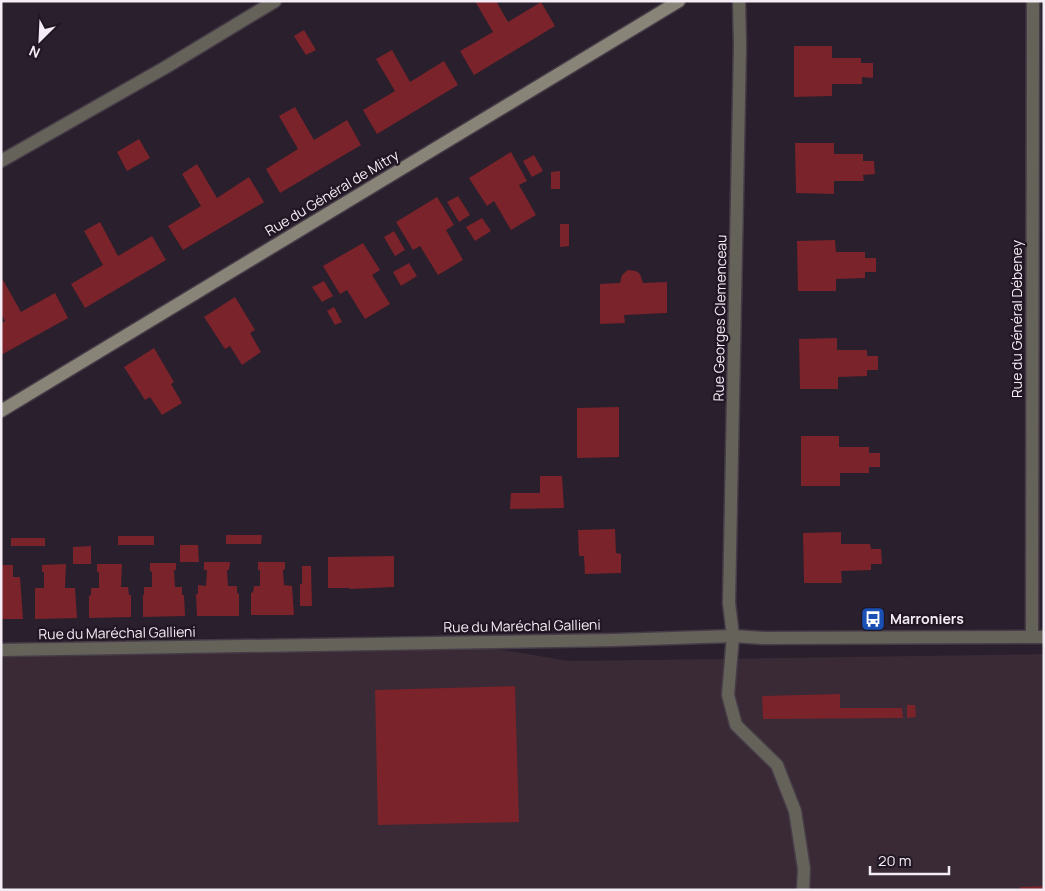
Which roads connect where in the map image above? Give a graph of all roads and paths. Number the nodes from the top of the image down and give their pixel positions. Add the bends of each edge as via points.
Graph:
1 (276, 1) edge
2 (679, 1) edge
3 (740, 1) edge
4 (1033, 1) edge
5 (1, 161) edge
6 (1, 411) edge
7 (733, 636) junction
8 (1038, 637) edge
9 (1, 650) edge
10 (803, 890) edge

1 - 5 street
2 - 6 street, Rue du Général de Mitry
3 - 7 street, Rue Georges Clemenceau via 729,603
4 - 8 street, Rue du Général Débeney
7 - 8 street, Rue du Maréchal Gallieni
7 - 9 street, Rue du Maréchal Gallieni
7 - 10 street, Rue Georges Clemenceau via 728,694 736,726 778,765 794,811 804,870

